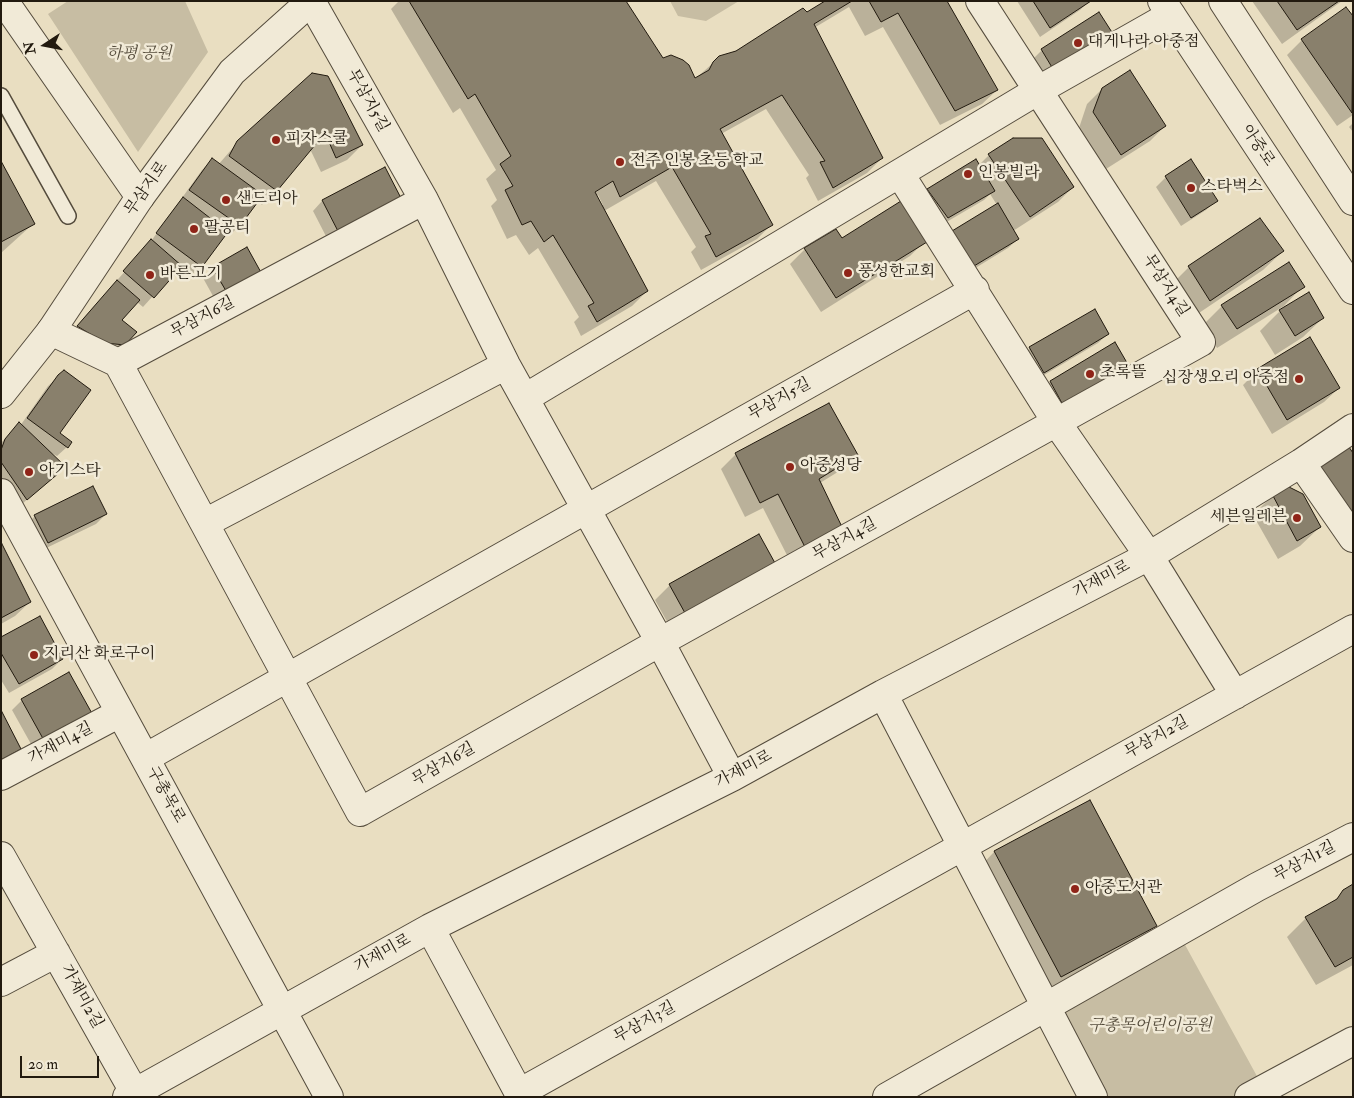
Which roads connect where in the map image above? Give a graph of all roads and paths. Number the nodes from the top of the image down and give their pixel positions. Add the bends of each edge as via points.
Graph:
1 (4, 1) edge
2 (311, 1) edge
3 (980, 1) edge
4 (1224, 1) edge
5 (1166, 8) edge
6 (1037, 91) junction
7 (1, 96) edge
8 (900, 174) junction
9 (140, 198) junction
10 (424, 200) junction
11 (1353, 201) edge
12 (68, 216) dead end
13 (975, 290) junction
14 (1353, 290) edge
15 (51, 331) junction
16 (118, 363) junction
17 (506, 365) junction
18 (1, 394) edge
19 (524, 398) junction
20 (1057, 423) junction
21 (1353, 428) edge
22 (1301, 463) junction
23 (1, 493) edge
24 (585, 510) junction
25 (205, 523) junction
26 (1353, 538) edge
27 (1149, 556) junction
28 (1353, 629) edge
29 (660, 642) junction
30 (288, 678) junction
31 (883, 694) junction
32 (1235, 695) junction
33 (120, 713) junction
34 (145, 758) junction
35 (1, 776) edge
36 (732, 777) junction
37 (1353, 837) edge
38 (962, 847) junction
39 (1, 856) edge
40 (430, 928) junction
41 (56, 953) junction
42 (771, 953) joint
43 (1, 982) edge
44 (1046, 1007) junction
45 (282, 1010) junction
46 (1349, 1043) edge
47 (133, 1095) edge
48 (520, 1095) edge
49 (329, 1097) edge
50 (887, 1097) edge
51 (1093, 1097) edge
52 (1249, 1097) edge

1 - 9 street
2 - 9 street, 무삼지로 via 232,72
2 - 10 street, 무삼지5길
3 - 6 street, 무삼지4길
4 - 11 street
5 - 6 street
5 - 14 street, 아중로
6 - 8 street
6 - 20 street, 무삼지4길 via 1201,342
7 - 12 lane
8 - 13 street
8 - 19 street
9 - 15 street, 무삼지로
10 - 16 street, 무삼지6길
10 - 17 street, 무삼지5길
13 - 20 street
13 - 24 street, 무삼지5길
15 - 16 street
15 - 18 street, 무삼지로
16 - 25 street, 무삼지6길
17 - 19 street, 무삼지5길
17 - 25 street
19 - 24 street, 무삼지5길
20 - 27 street
20 - 29 street, 무삼지4길
21 - 22 street, 가재미로
22 - 26 street
22 - 27 street, 가재미로
23 - 33 street, 구총목로
24 - 29 street, 무삼지5길
24 - 30 street, 무삼지5길
25 - 30 street, 무삼지6길
27 - 31 street, 가재미로
27 - 32 street
28 - 32 street, 무삼지2길
29 - 30 street, 무삼지6길 via 360,812
29 - 36 street, 무삼지5길
30 - 34 street
31 - 36 street, 가재미로
31 - 38 street
32 - 38 street, 무삼지2길
33 - 34 street, 구총목로
33 - 35 street, 가재미4길
34 - 45 street, 구총목로
36 - 40 street, 가재미로
37 - 44 street, 무삼지1길 via 1257,887
38 - 42 street, 무삼지2길
38 - 44 street
39 - 41 street, 가재미2길
40 - 45 street, 가재미로
40 - 48 street, 무삼지3길
41 - 43 street, 가재미2길
41 - 47 street, 가재미2길
42 - 48 street, 무삼지3길
44 - 50 street
44 - 51 street
45 - 47 street, 가재미로
45 - 49 street, 구총목로
46 - 52 street

